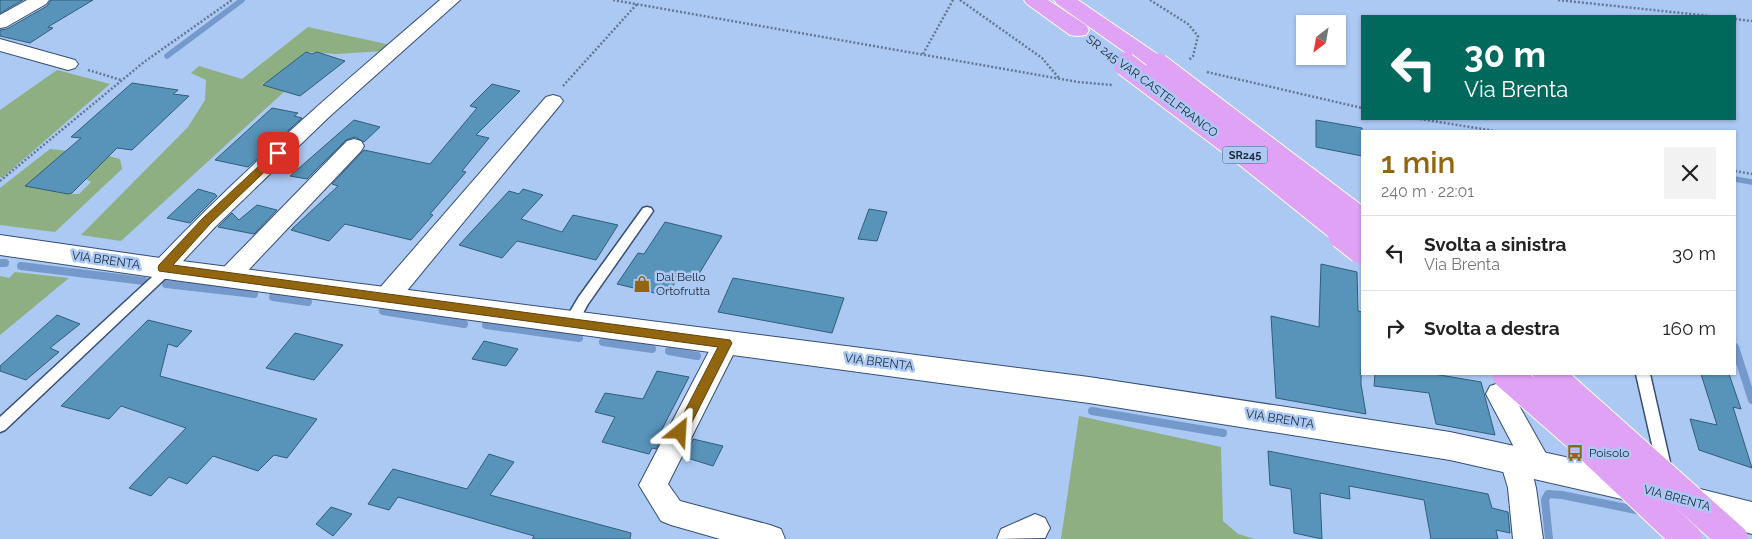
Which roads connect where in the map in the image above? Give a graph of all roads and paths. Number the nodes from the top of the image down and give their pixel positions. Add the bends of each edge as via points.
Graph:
1 (40, 0) edge
2 (232, 0) edge
3 (451, 0) edge
4 (613, 0) edge
5 (953, 0) edge
6 (960, 0) edge
7 (1034, 0) edge
8 (1064, 0) edge
9 (1150, 0) edge
10 (1558, 0) edge
11 (637, 4) junction
12 (1700, 15) edge
13 (1736, 19) edge
14 (1752, 21) edge
15 (0, 23) edge
16 (0, 45) edge
17 (923, 54) junction
18 (1188, 62) dead end
19 (68, 64) joint
20 (1203, 71) dead end
21 (1123, 75) junction
22 (1060, 78) junction
23 (121, 80) junction
24 (553, 101) joint
25 (1361, 108) edge
26 (1426, 120) edge
27 (1489, 130) edge
28 (354, 146) dead end
29 (1736, 171) edge
30 (1752, 174) edge
31 (0, 181) edge
32 (647, 211) dead end
33 (1361, 219) edge
34 (0, 245) edge
35 (1361, 248) edge
36 (166, 268) junction
37 (229, 276) junction
38 (382, 296) junction
39 (571, 322) junction
40 (726, 343) junction
41 (1549, 375) edge
42 (1643, 375) edge
43 (1503, 384) edge
44 (0, 426) edge
45 (1527, 463) junction
46 (1672, 496) junction
47 (1752, 518) edge
48 (770, 539) edge
49 (1528, 539) edge
50 (1687, 539) edge
51 (1733, 539) edge

1 - 15 street
2 - 23 path
3 - 36 street via 322,112 207,221
4 - 11 path
5 - 17 path
6 - 22 path via 1042,58
7 - 21 highway, SR 245 VAR CASTELFRANCO / SR245
8 - 33 highway, SR 245 VAR CASTELFRANCO / SR245, bridge via 1158,65
9 - 18 path via 1188,24 1198,36 1193,56
10 - 12 path
11 - 17 path
11 - 24 path via 564,84
13 - 14 path
16 - 19 street
17 - 22 path
19 - 23 path
20 - 25 path
21 - 22 path
21 - 35 highway, SR 245 VAR CASTELFRANCO / SR245, bridge via 1240,152
23 - 31 path
24 - 38 street
26 - 27 path
28 - 37 street
29 - 30 path
32 - 39 lane
34 - 36 street, VIA BRENTA
36 - 37 street, VIA BRENTA
36 - 44 lane
37 - 38 street, VIA BRENTA
38 - 39 street, VIA BRENTA
39 - 40 street, VIA BRENTA
40 - 45 street, VIA BRENTA via 1098,392 1443,444
40 - 48 street via 653,485 670,512
41 - 51 highway, bridge
42 - 46 lane
43 - 45 street
43 - 50 highway, bridge via 1581,439
45 - 46 street, VIA BRENTA
45 - 49 street via 1522,488
46 - 47 street, VIA BRENTA

